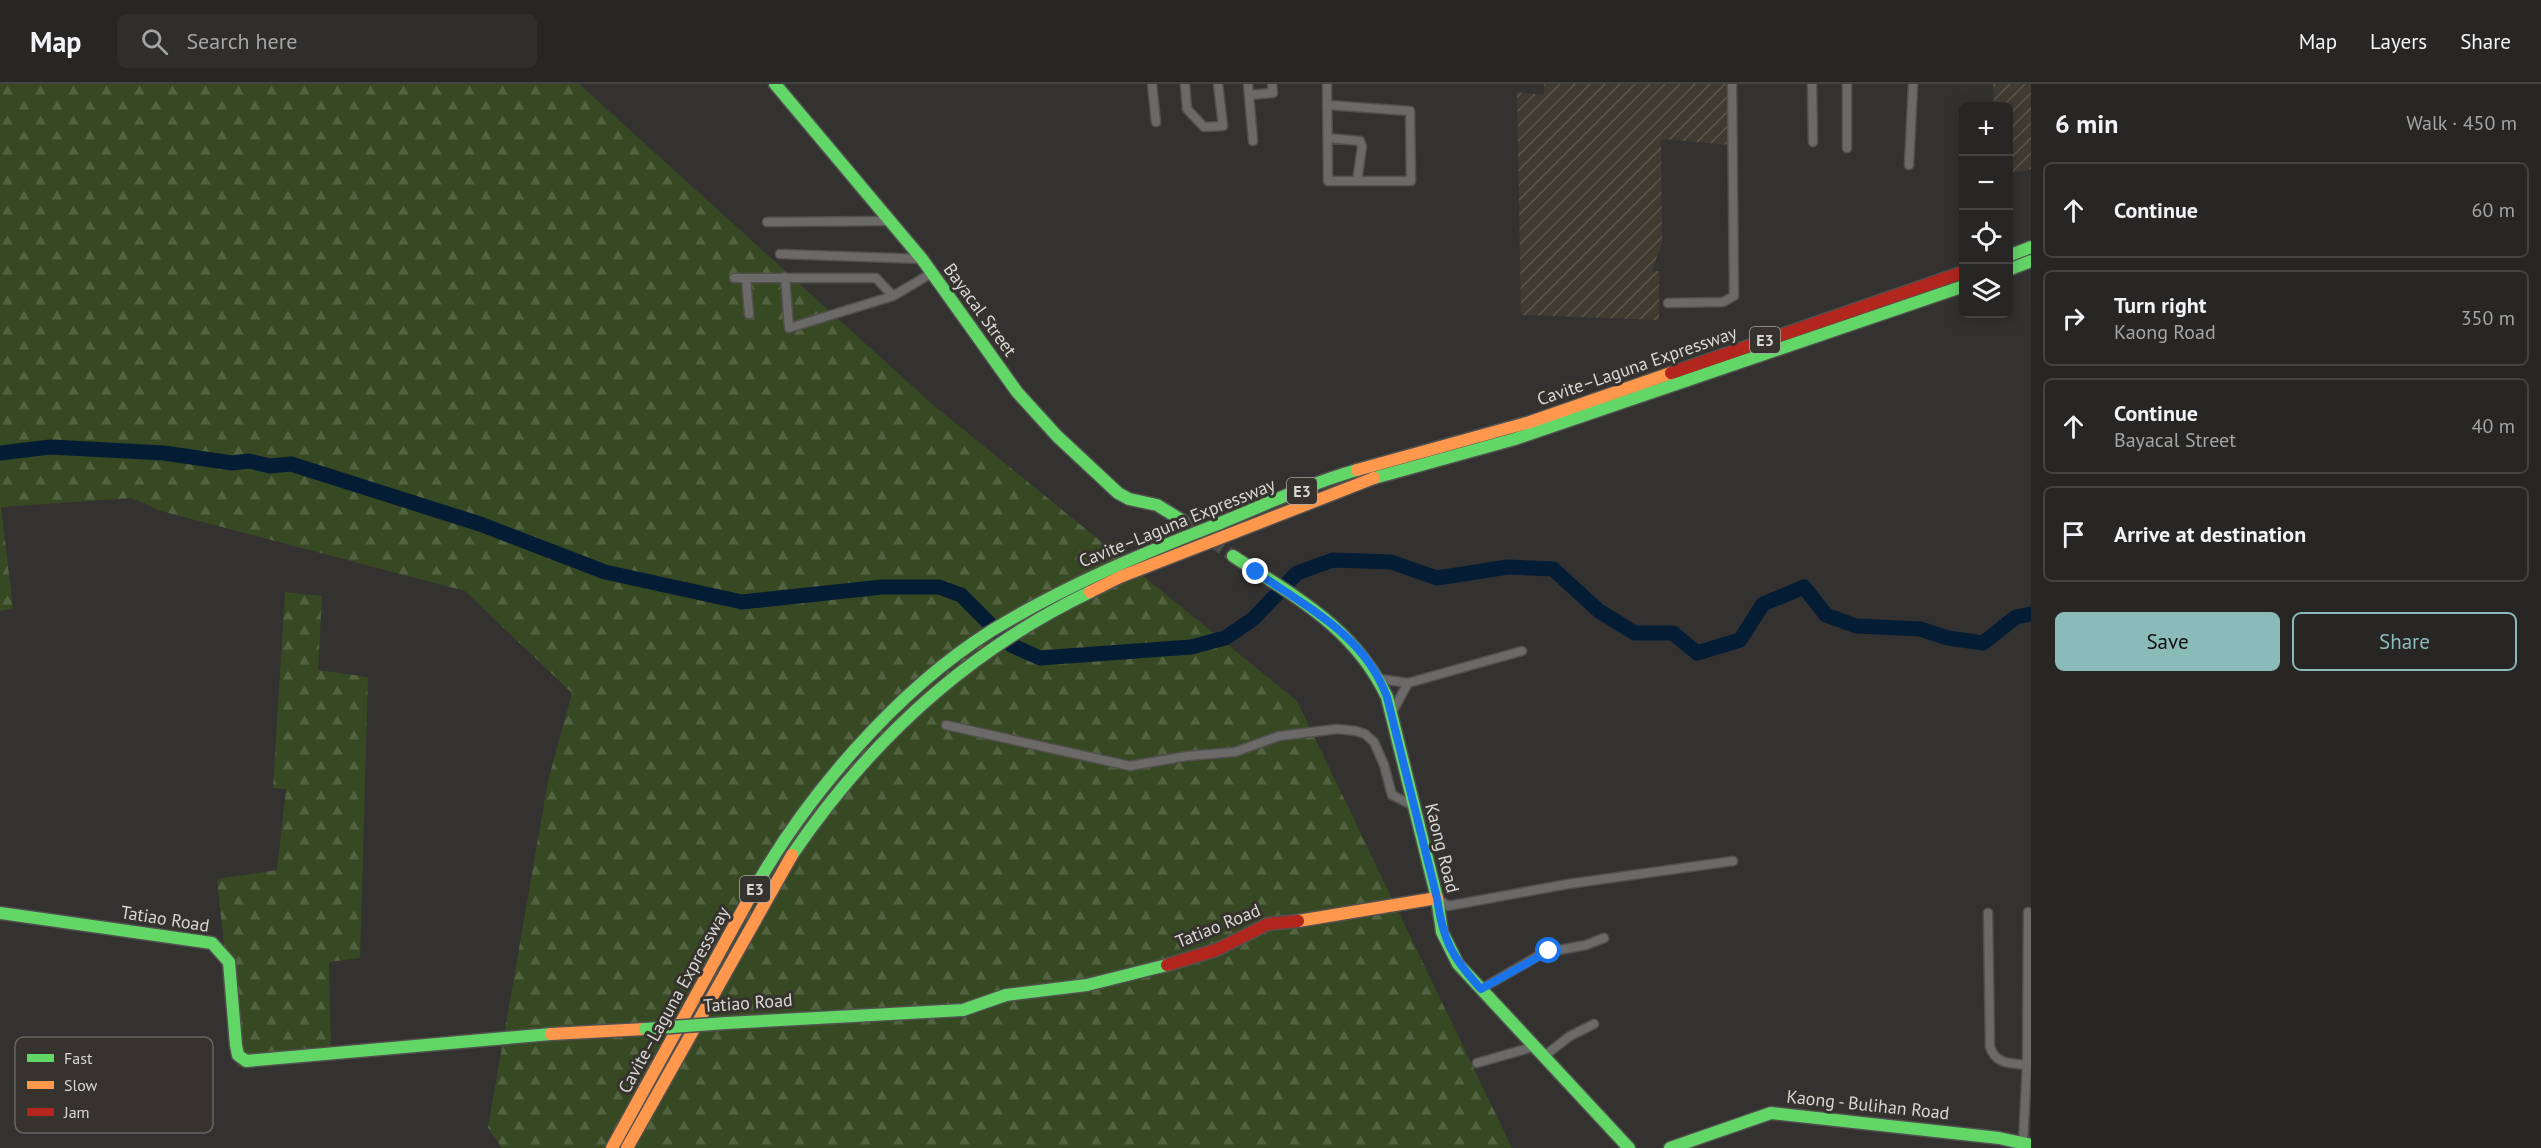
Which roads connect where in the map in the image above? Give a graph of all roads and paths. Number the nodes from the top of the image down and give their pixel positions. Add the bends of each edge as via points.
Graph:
1 (775, 84) edge
2 (1152, 84) edge
3 (1185, 84) edge
4 (1218, 84) edge
5 (1248, 84) edge
6 (1272, 84) edge
7 (1327, 84) edge
8 (1732, 84) edge
9 (1812, 84) edge
10 (1847, 84) edge
11 (1913, 84) edge
12 (1249, 95) junction
13 (1327, 105) junction
14 (1156, 122) dead end
15 (1328, 138) junction
16 (1253, 141) dead end
17 (1813, 142) dead end
18 (1847, 148) dead end
19 (1909, 165) dead end
20 (1357, 181) junction
21 (889, 221) junction
22 (767, 222) dead end
23 (2031, 247) edge
24 (780, 254) dead end
25 (2013, 254) edge
26 (922, 259) junction
27 (2031, 261) edge
28 (2013, 268) edge
29 (932, 273) junction
30 (1959, 274) edge
31 (785, 277) junction
32 (734, 278) dead end
33 (746, 278) junction
34 (1959, 288) edge
35 (893, 296) junction
36 (1668, 303) dead end
37 (749, 314) dead end
38 (1183, 521) tunnel mouth
39 (1233, 556) tunnel mouth
40 (1522, 651) dead end
41 (1380, 680) junction
42 (1408, 683) junction
43 (1390, 714) junction
44 (946, 725) dead end
45 (1412, 805) junction
46 (1733, 861) dead end
47 (1437, 898) junction
48 (2028, 912) dead end
49 (0, 913) edge
50 (1988, 913) dead end
51 (1604, 938) dead end
52 (1481, 989) junction
53 (1594, 1024) dead end
54 (1533, 1047) junction
55 (1542, 1057) junction
56 (1477, 1063) dead end
57 (2027, 1065) junction
58 (2027, 1144) edge
59 (612, 1148) edge
60 (627, 1148) edge
61 (1629, 1148) edge
62 (1670, 1148) edge

1 - 21 main road, Bayacal Street
2 - 14 street
3 - 4 street via 1187,109 1204,127 1223,126
5 - 12 street
6 - 12 street via 1273,93
7 - 13 street
8 - 36 street via 1734,296 1723,302
9 - 17 street
10 - 18 street
11 - 19 street
12 - 16 street
13 - 15 street
13 - 20 street via 1410,111 1411,181
15 - 20 street via 1328,181
15 - 20 street via 1360,141
21 - 22 street
21 - 26 main road, Bayacal Street
23 - 25 main road
24 - 26 street
26 - 29 main road, Bayacal Street
27 - 28 main road
29 - 35 street
29 - 38 main road, Bayacal Street via 1017,392 1057,436 1118,493 1157,504
30 - 59 main road, Cavite–Laguna Expressway / E3 via 1540,419 1336,477 1137,555 990,632 945,664 896,709 843,764 797,823 767,866
31 - 33 street
31 - 35 street via 876,278
31 - 35 street via 789,328
32 - 33 street
33 - 37 street
34 - 60 main road, Cavite–Laguna Expressway / E3 via 1515,439 1366,480 1140,568 1060,606 1000,642 956,674 879,745 813,824 779,874
39 - 41 main road, Kaong Road via 1358,647
40 - 42 street
41 - 42 street
41 - 43 main road, Kaong Road
42 - 43 street
43 - 45 main road, Kaong Road
44 - 45 street via 1130,766 1235,752 1279,736 1337,729 1356,731 1374,742 1392,795
45 - 47 main road, Kaong Road
46 - 47 street via 1568,884 1448,906
47 - 49 main road, Tatiao Road, bridge via 1268,924 1216,950 1144,972 1087,985 1006,995 963,1010 502,1038 246,1061 238,1055 236,1045 228,962 212,944
47 - 52 main road, Kaong Road via 1442,932 1458,964
48 - 57 street
50 - 57 street via 1990,1047 2000,1062
51 - 52 street via 1543,953
52 - 54 main road, Kaong Road
53 - 55 street
54 - 55 main road, Kaong Road
54 - 56 street
55 - 61 main road, Kaong Road
57 - 58 street
58 - 62 main road, Kaong - Bulihan Road via 1771,1113

